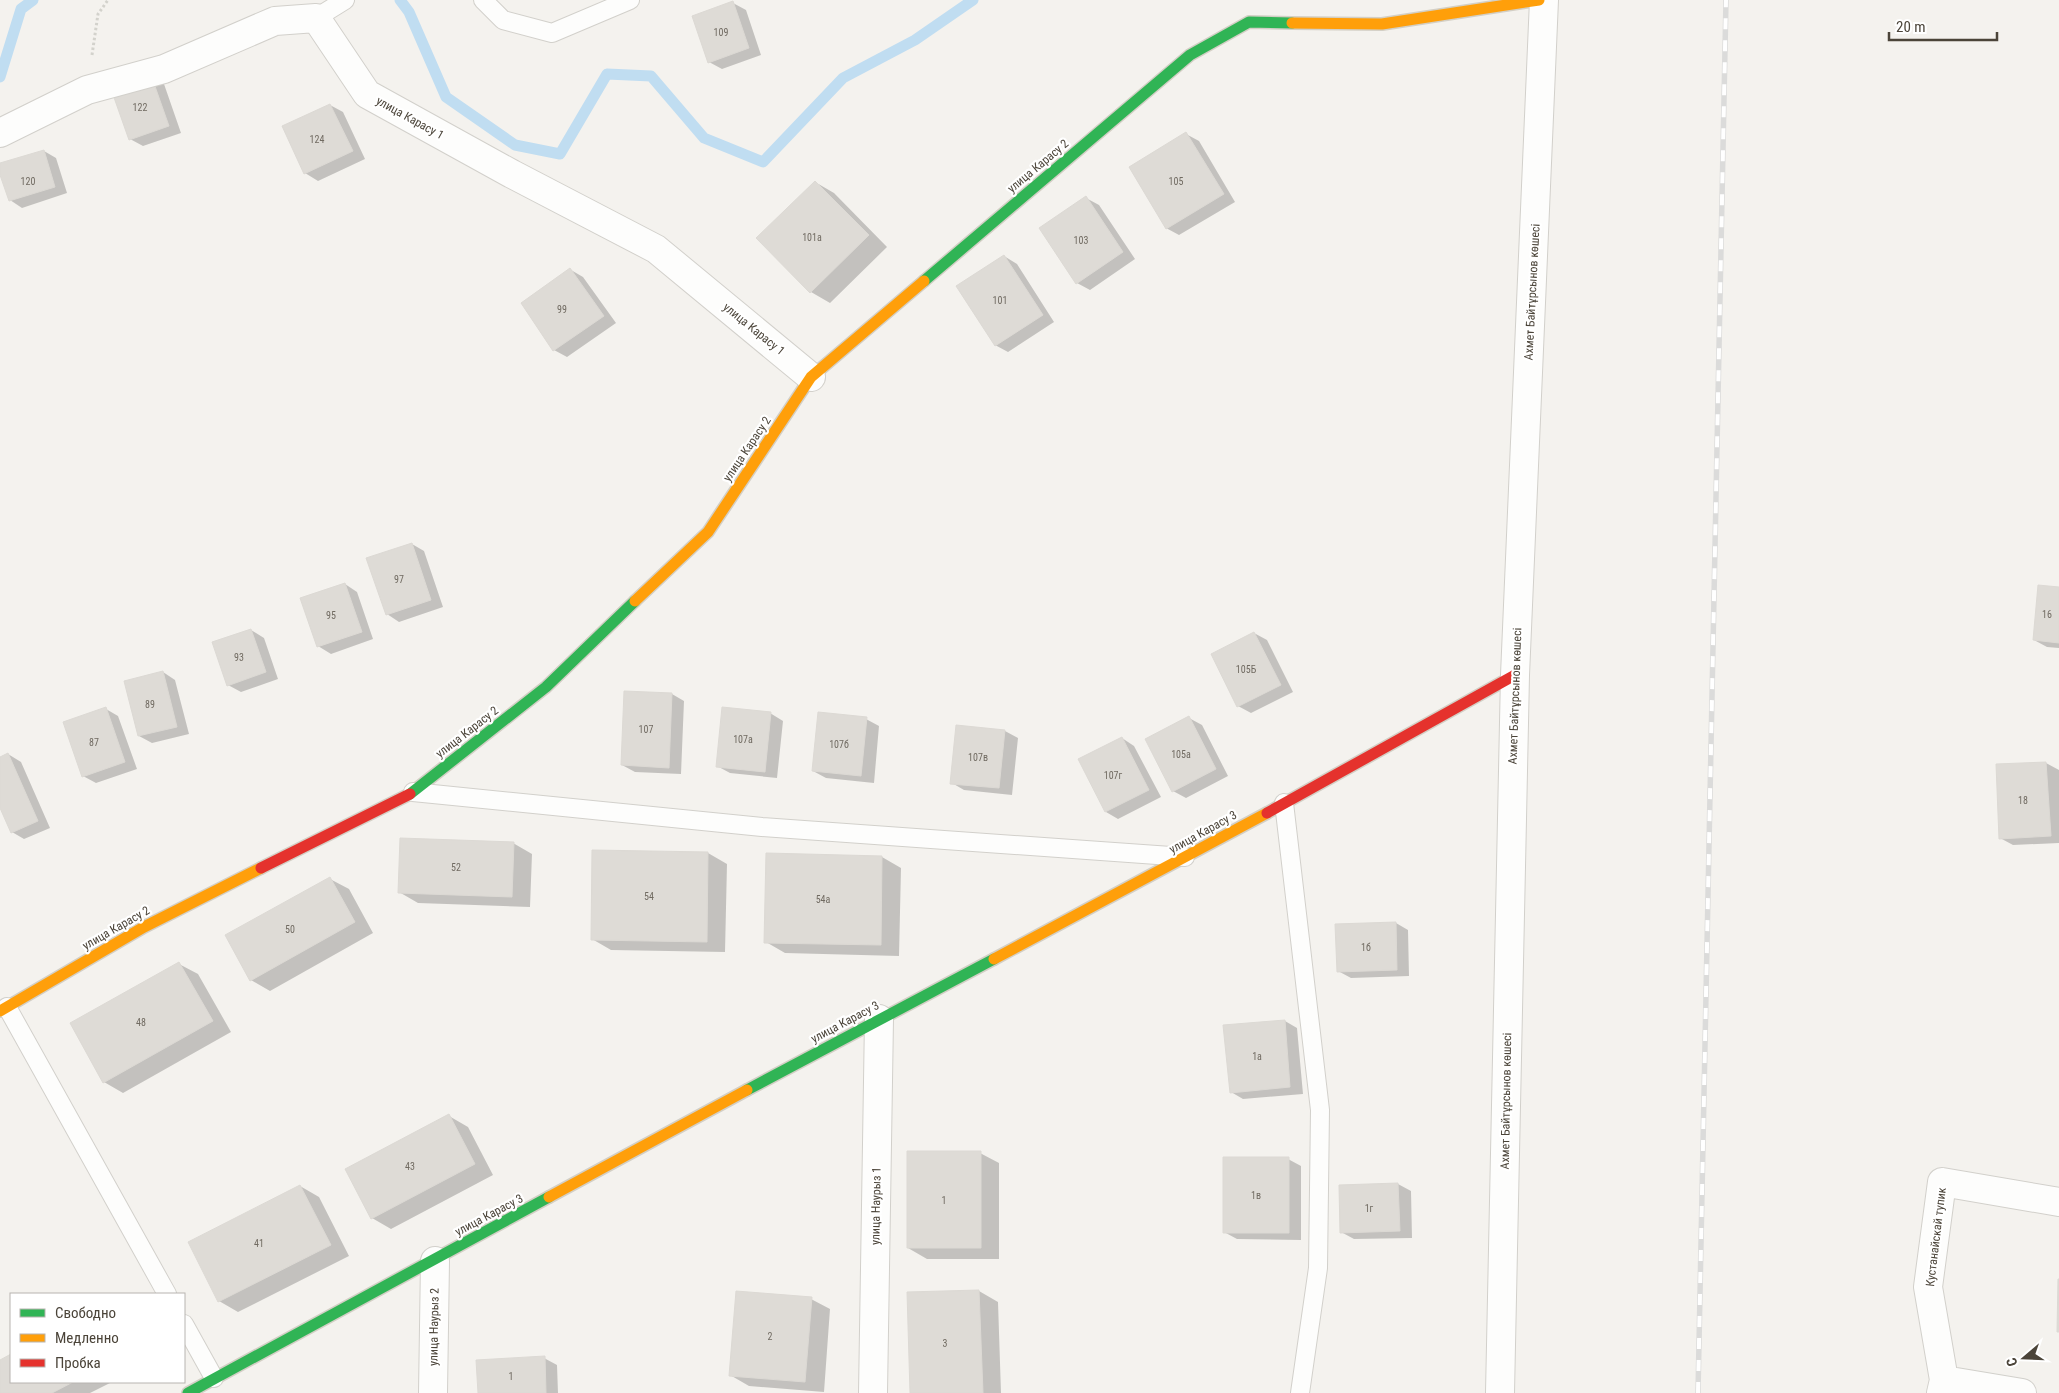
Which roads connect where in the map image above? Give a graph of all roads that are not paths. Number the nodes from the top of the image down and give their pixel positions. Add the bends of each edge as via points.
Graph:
1 (345, 0) edge
2 (483, 0) edge
3 (630, 0) edge
4 (1539, 0) edge
5 (1544, 0) edge
6 (316, 18) junction
7 (0, 132) edge
8 (812, 377) junction
9 (1515, 674) junction
10 (413, 792) junction
11 (1284, 803) junction
12 (1188, 857) junction
13 (4, 1009) edge
14 (879, 1019) junction
15 (2059, 1202) edge
16 (435, 1260) junction
17 (166, 1293) edge
18 (185, 1326) edge
19 (214, 1378) junction
20 (1942, 1387) edge
21 (188, 1393) edge
22 (432, 1393) edge
23 (873, 1393) edge
24 (1300, 1393) edge
25 (1500, 1393) edge
26 (2022, 1393) edge

1 - 6 lane
2 - 3 lane via 503,20 552,33
4 - 8 street, улица Карасу 2 via 1382,24 1249,22 1190,55
5 - 9 street, Ахмет Байтұрсынов көшесі
6 - 7 street via 275,21 164,69 86,90
6 - 8 street, улица Карасу 1 via 367,94 656,249
8 - 10 street, улица Карасу 2 via 708,532 546,687
9 - 11 street, улица Карасу 3
9 - 25 street, Ахмет Байтұрсынов көшесі
10 - 12 lane via 762,826
10 - 13 street, улица Карасу 2 via 144,927
11 - 12 street, улица Карасу 3
11 - 24 lane via 1320,1110 1318,1268
12 - 14 street, улица Карасу 3
13 - 17 lane
14 - 16 street, улица Карасу 3
14 - 23 street, улица Наурыз 1
15 - 20 street, Кустанайскай тупик via 1942,1182 1928,1287
16 - 19 street, улица Карасу 3
16 - 22 street, улица Наурыз 2
18 - 19 lane
19 - 21 street, улица Карасу 3
20 - 26 street, Кустанайскай тупик

